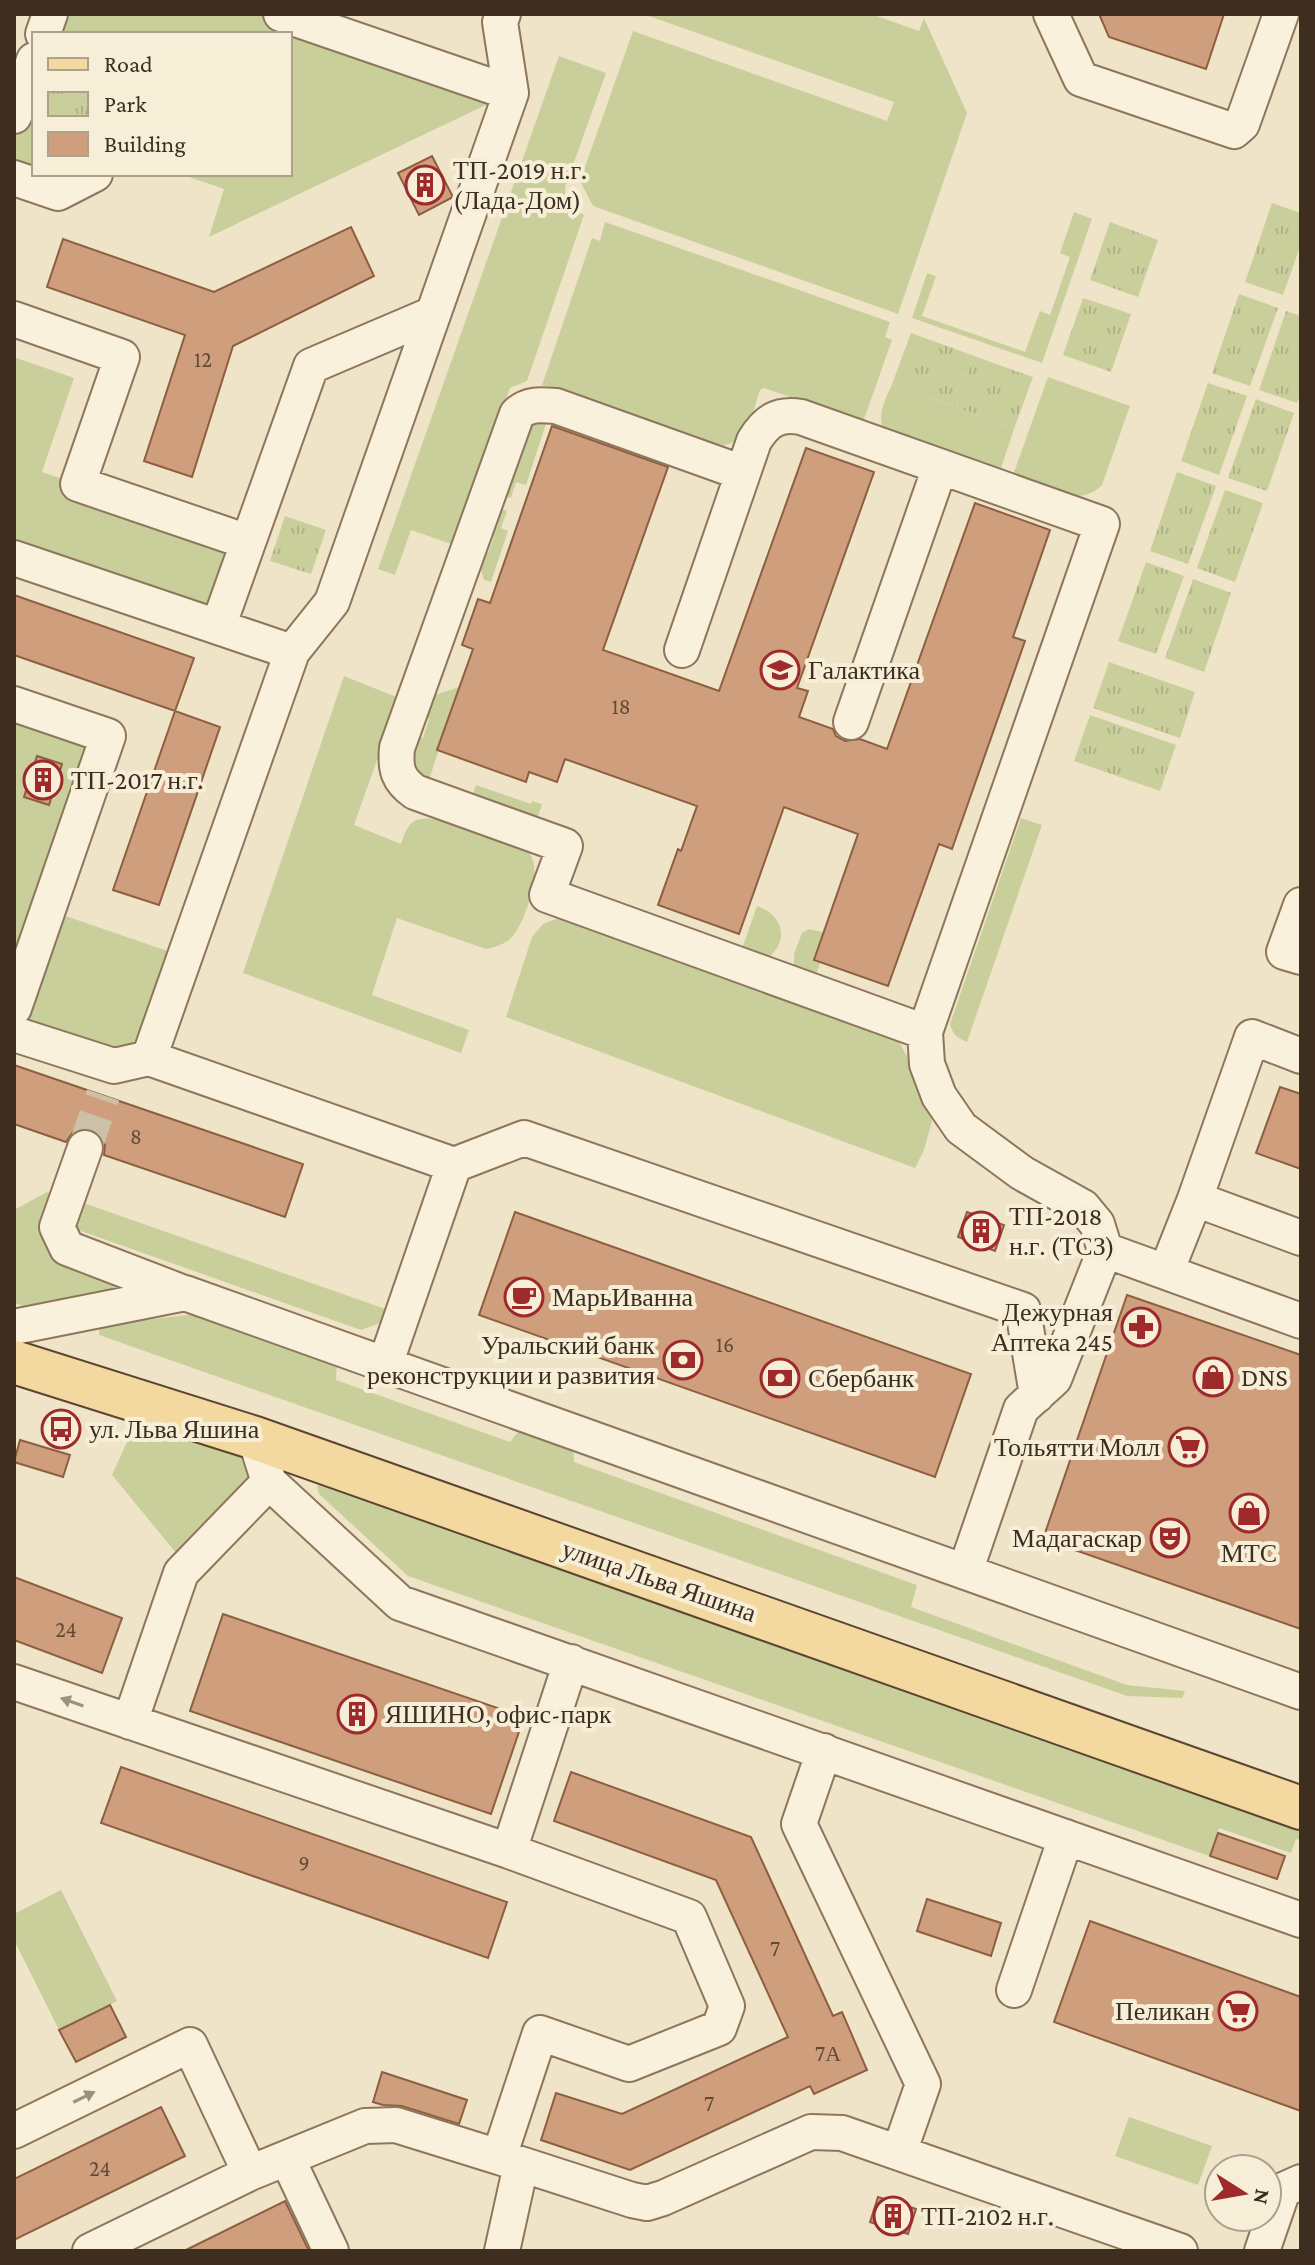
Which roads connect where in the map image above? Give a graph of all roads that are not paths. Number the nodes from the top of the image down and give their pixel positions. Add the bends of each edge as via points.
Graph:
1 (281, 14) edge
2 (503, 14) edge
3 (1051, 14) edge
4 (1281, 14) edge
5 (32, 66) edge
6 (511, 93) junction
7 (14, 116) edge
8 (94, 176) edge
9 (14, 178) edge
10 (433, 314) junction
11 (14, 319) edge
12 (940, 467) junction
13 (743, 473) junction
14 (248, 542) junction
15 (14, 558) edge
16 (218, 627) junction
17 (682, 650) dead end
18 (292, 652) junction
19 (14, 704) edge
20 (851, 722) dead end
21 (1301, 905) edge
22 (1301, 957) edge
23 (14, 1008) edge
24 (925, 1032) junction
25 (14, 1034) edge
26 (1301, 1056) edge
27 (149, 1058) junction
28 (85, 1148) tunnel mouth
29 (454, 1165) junction
30 (1195, 1199) junction
31 (1301, 1238) edge
32 (1105, 1250) junction
33 (1166, 1272) junction
34 (185, 1293) junction
35 (1301, 1321) edge
36 (14, 1327) edge
37 (14, 1362) edge
38 (385, 1365) junction
39 (1037, 1395) junction
40 (255, 1438) junction
41 (269, 1482) junction
42 (965, 1572) junction
43 (571, 1662) junction
44 (14, 1682) edge
45 (1301, 1692) edge
46 (130, 1722) junction
47 (824, 1751) junction
48 (1301, 1808) edge
49 (1066, 1837) junction
50 (509, 1851) junction
51 (1301, 1920) edge
52 (1014, 1990) dead end
53 (14, 2131) edge
54 (899, 2153) junction
55 (287, 2158) junction
56 (510, 2161) junction
57 (250, 2173) junction
58 (1301, 2182) edge
59 (90, 2251) edge
60 (331, 2251) edge
61 (502, 2251) edge
62 (1180, 2251) edge
63 (1262, 2251) edge

1 - 6 street
2 - 6 street
3 - 4 street via 1081,79 1234,131 1242,124
5 - 7 street
6 - 10 street
8 - 9 street via 58,193
10 - 14 street via 311,366
10 - 18 street via 332,602
11 - 14 street via 122,357 78,484
12 - 13 street via 787,414 762,427
12 - 20 street
12 - 24 street via 1102,524
13 - 17 street
13 - 24 street via 556,406 525,407 517,414 417,690 395,768 402,783 415,792 565,846 547,895
14 - 16 street
15 - 16 street
16 - 18 street
18 - 27 street
19 - 23 street via 108,736
21 - 22 street via 1284,952
24 - 32 street via 927,1064 939,1096 961,1128 1022,1173 1083,1207 1097,1224
25 - 27 street via 108,1081
26 - 30 street via 1252,1037
27 - 29 street
28 - 34 street via 57,1227 67,1248
29 - 38 street
29 - 39 street via 524,1138 1023,1310
30 - 31 street
30 - 33 street
32 - 33 street
32 - 39 street via 1054,1379
33 - 35 street
34 - 36 street
34 - 38 street
37 - 40 main road, улица Льва Яшина
38 - 42 street
39 - 42 street via 1021,1409
40 - 41 street
40 - 48 main road, улица Льва Яшина
41 - 43 street via 400,1603
41 - 46 street via 181,1573
42 - 45 street
43 - 47 street
43 - 50 street
46 -> 44 street
46 - 50 street
47 - 49 street
47 - 54 street via 799,1824 923,2084
49 - 51 street
49 - 52 street
50 - 56 street via 689,1917 727,2006 719,2028 629,2064 540,2033
53 -> 57 street via 190,2045
54 - 56 street via 842,2133 811,2132 647,2203
54 - 62 street
55 - 56 street via 365,2126 396,2125
55 - 57 street
55 - 60 street
56 - 61 street
57 - 59 street
58 - 63 street via 1283,2190

